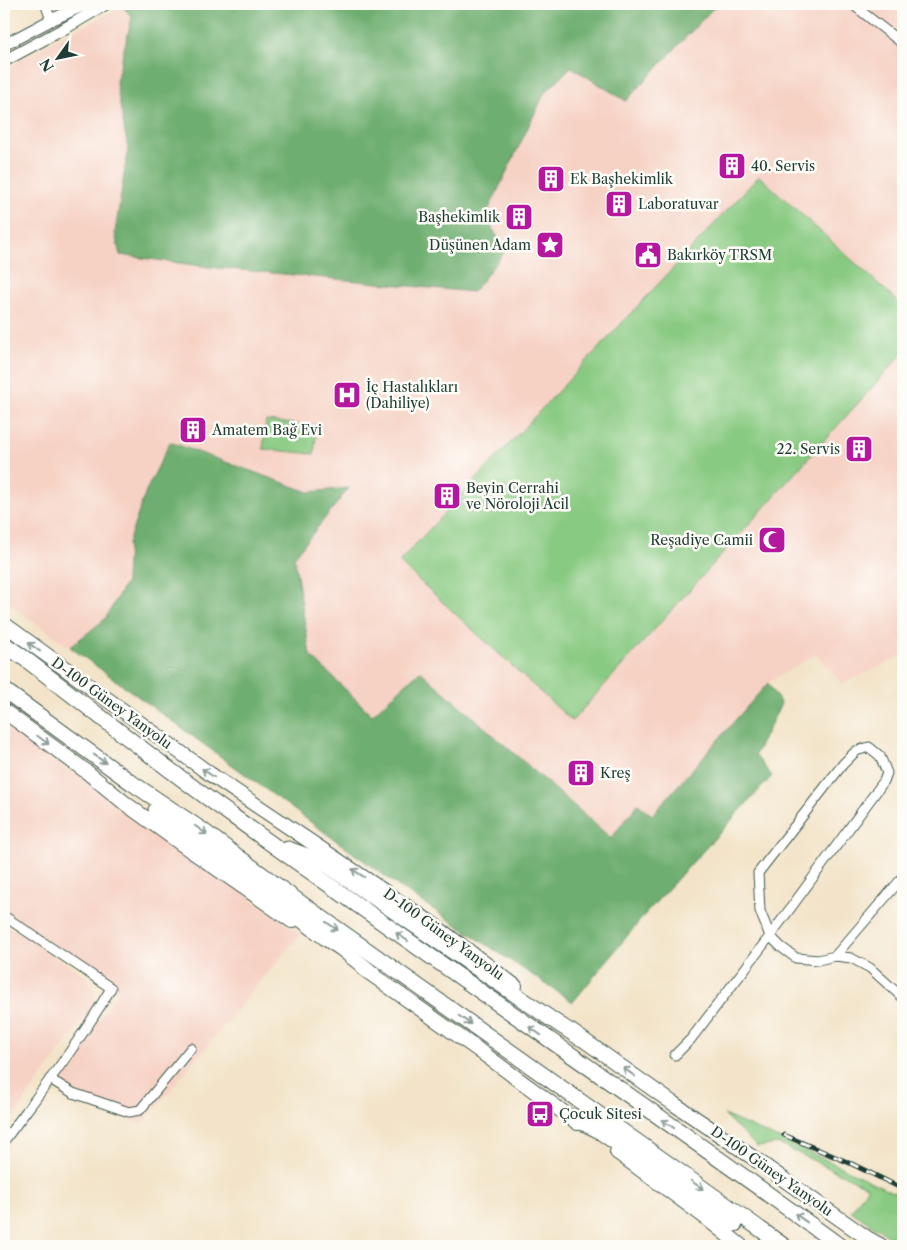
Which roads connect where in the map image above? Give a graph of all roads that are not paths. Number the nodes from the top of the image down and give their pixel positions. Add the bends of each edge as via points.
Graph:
1 (46, 4) edge
2 (86, 4) edge
3 (106, 4) edge
4 (852, 4) edge
5 (51, 20) junction
6 (903, 44) edge
7 (4, 45) edge
8 (4, 61) edge
9 (4, 624) edge
10 (4, 644) edge
11 (4, 690) edge
12 (4, 711) edge
13 (132, 782) junction
14 (274, 845) junction
15 (903, 877) edge
16 (4, 916) edge
17 (770, 936) junction
18 (835, 956) junction
19 (372, 974) junction
20 (903, 998) edge
21 (580, 1038) junction
22 (191, 1048) dead end
23 (675, 1055) dead end
24 (50, 1079) junction
25 (569, 1116) junction
26 (4, 1141) edge
27 (877, 1244) edge
28 (741, 1246) edge
29 (775, 1246) edge
30 (784, 1246) edge
31 (840, 1246) edge

1 - 5 street
2 - 5 street
3 - 8 street
4 - 6 street
5 - 7 street
21 -> 9 main road, D-100 Güney Yanyolu via 431,922 210,774
10 - 14 highway
11 -> 13 highway
12 -> 19 main road via 183,845
13 - 19 highway via 159,813
13 -> 30 highway
14 - 21 highway via 330,867
31 -> 14 highway
15 - 18 street
16 - 24 street via 111,988 81,1038
17 - 17 street via 760,911 758,873 843,764 856,751 869,747 880,756 887,773 884,781
17 - 18 street via 796,958 818,960
17 - 23 street via 691,1039
18 - 20 street via 851,958 870,968
19 - 25 main road
27 -> 21 main road, D-100 Güney Yanyolu
22 - 24 street via 140,1110 129,1112 73,1093
24 - 26 street
25 - 28 main road
25 - 29 highway via 598,1130 689,1194

